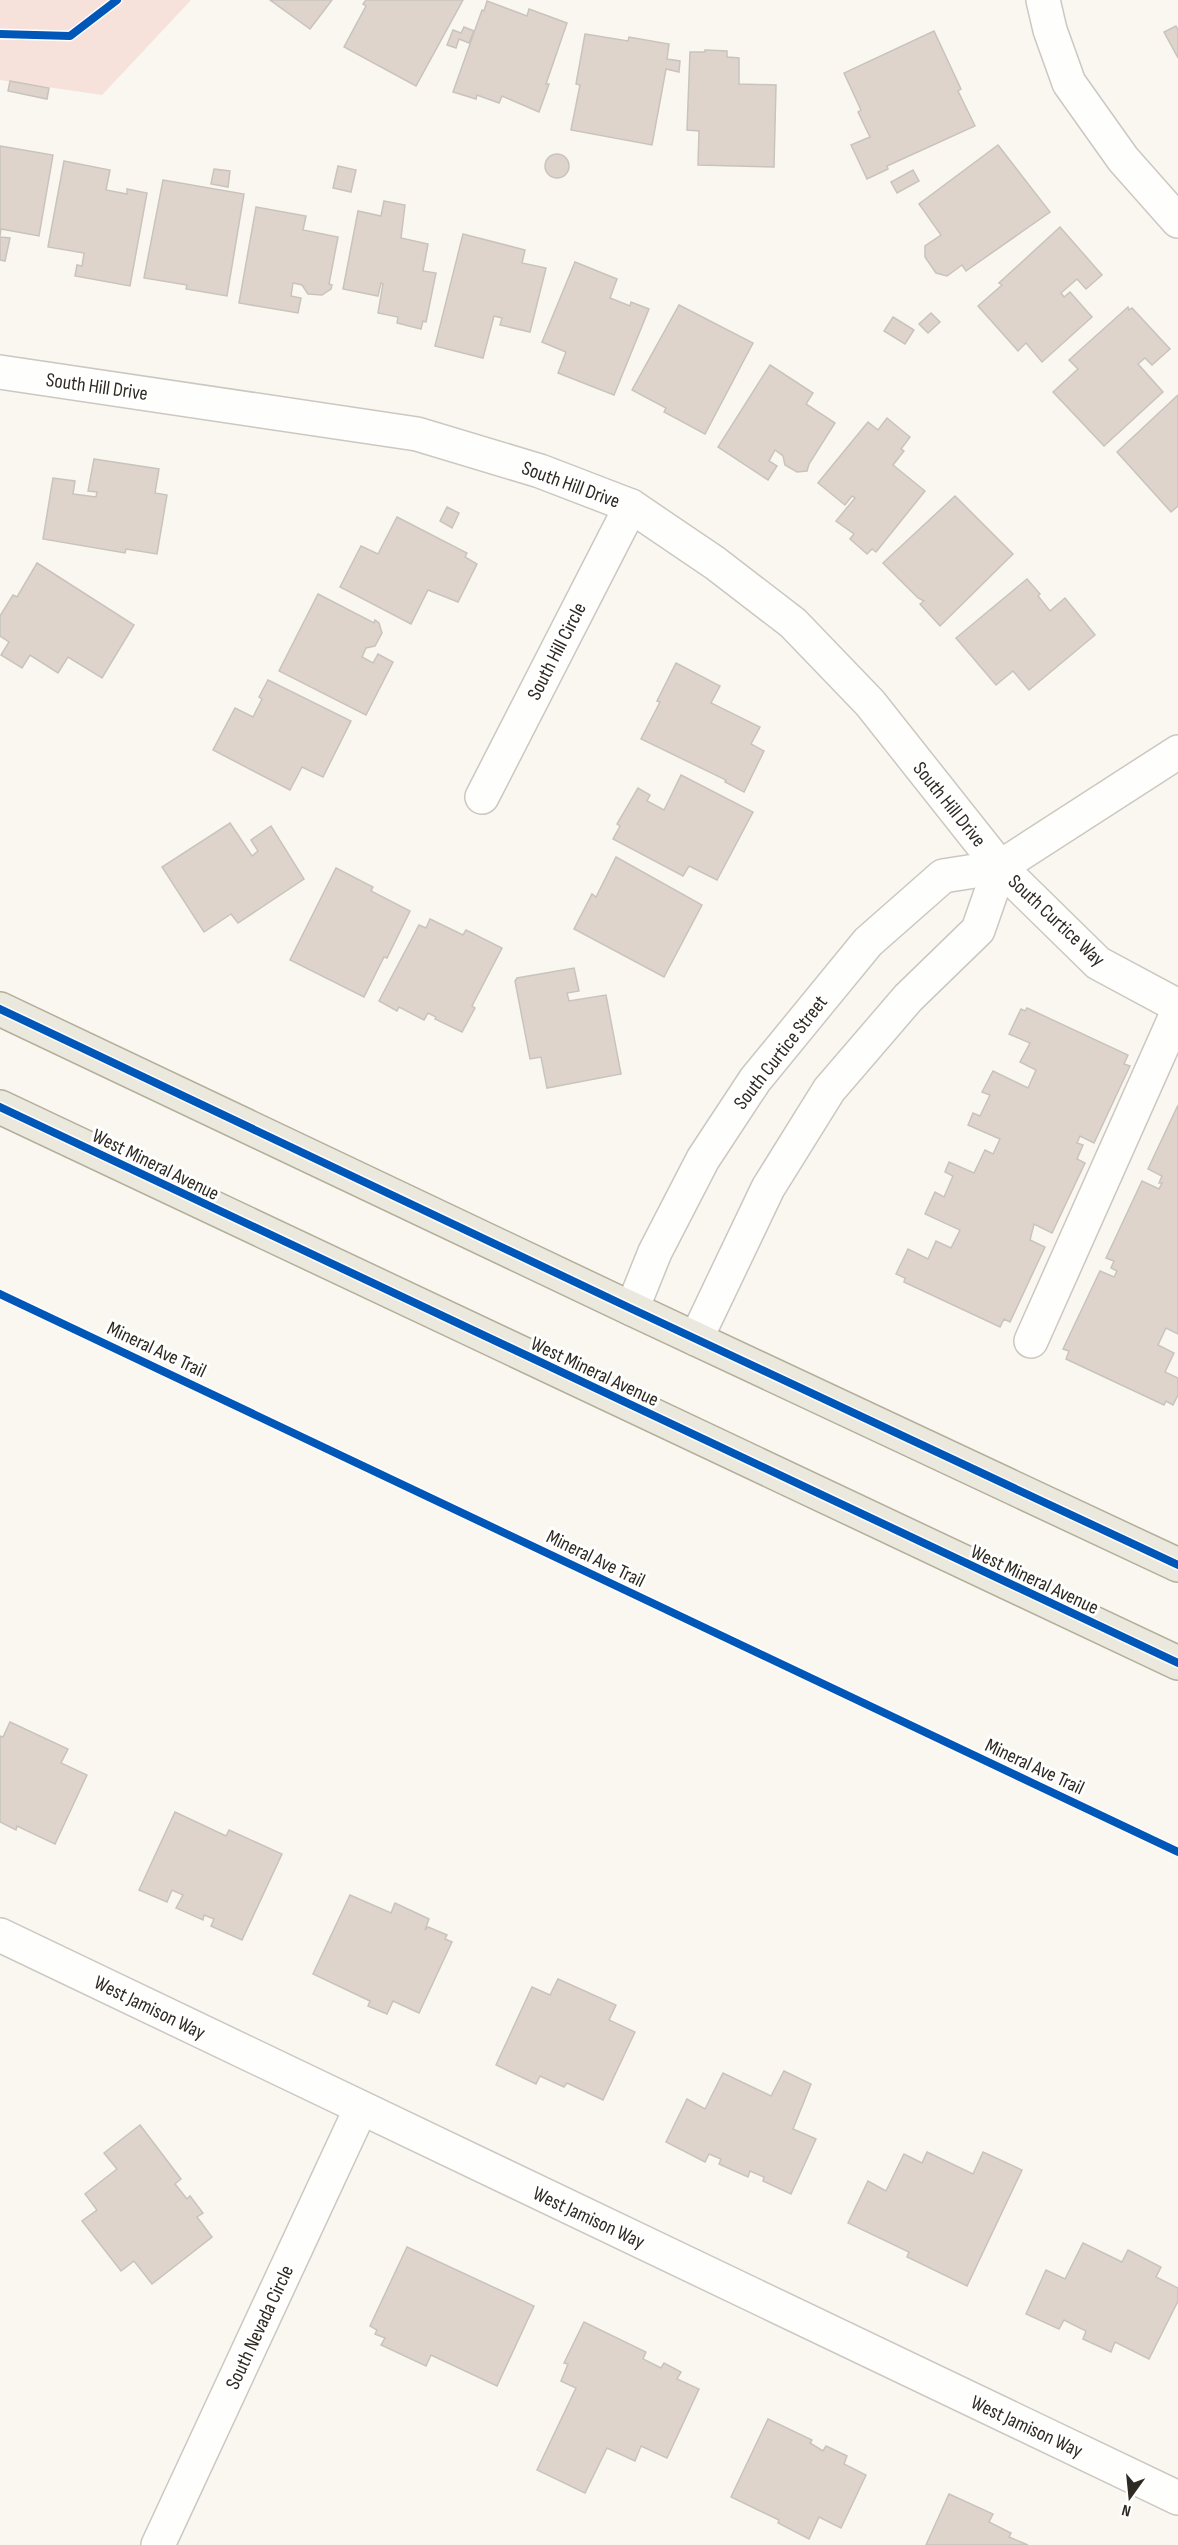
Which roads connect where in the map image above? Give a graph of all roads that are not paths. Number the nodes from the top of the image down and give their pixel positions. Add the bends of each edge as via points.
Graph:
1 (1043, 0) edge
2 (1178, 220) edge
3 (0, 372) edge
4 (631, 506) junction
5 (1178, 752) edge
6 (482, 797) dead end
7 (1000, 867) junction
8 (1178, 1006) edge
9 (0, 1009) edge
10 (1178, 1011) edge
11 (0, 1107) edge
12 (632, 1309) junction
13 (696, 1339) junction
14 (1031, 1341) dead end
15 (1178, 1564) edge
16 (1178, 1664) edge
17 (0, 1935) edge
18 (361, 2108) junction
19 (1178, 2498) edge
20 (158, 2545) edge

1 - 2 street via 1069,83 1123,159
3 - 4 street, South Hill Drive via 417,434 540,471
4 - 6 street, South Hill Circle
4 - 7 street, South Hill Drive via 794,623 870,703
5 - 7 street, South Curtice Street
7 - 8 street, South Curtice Way via 1098,963
7 - 12 street, South Curtice Street via 943,876 868,942 822,997 755,1080 703,1159 654,1252
7 - 13 street via 978,930 908,999 829,1090 768,1188
9 - 12 main road
10 - 14 street
11 - 16 main road, West Mineral Avenue
12 - 13 main road
13 - 15 main road
17 - 18 street, West Jamison Way
18 - 19 street, West Jamison Way
18 - 20 street, South Nevada Circle

